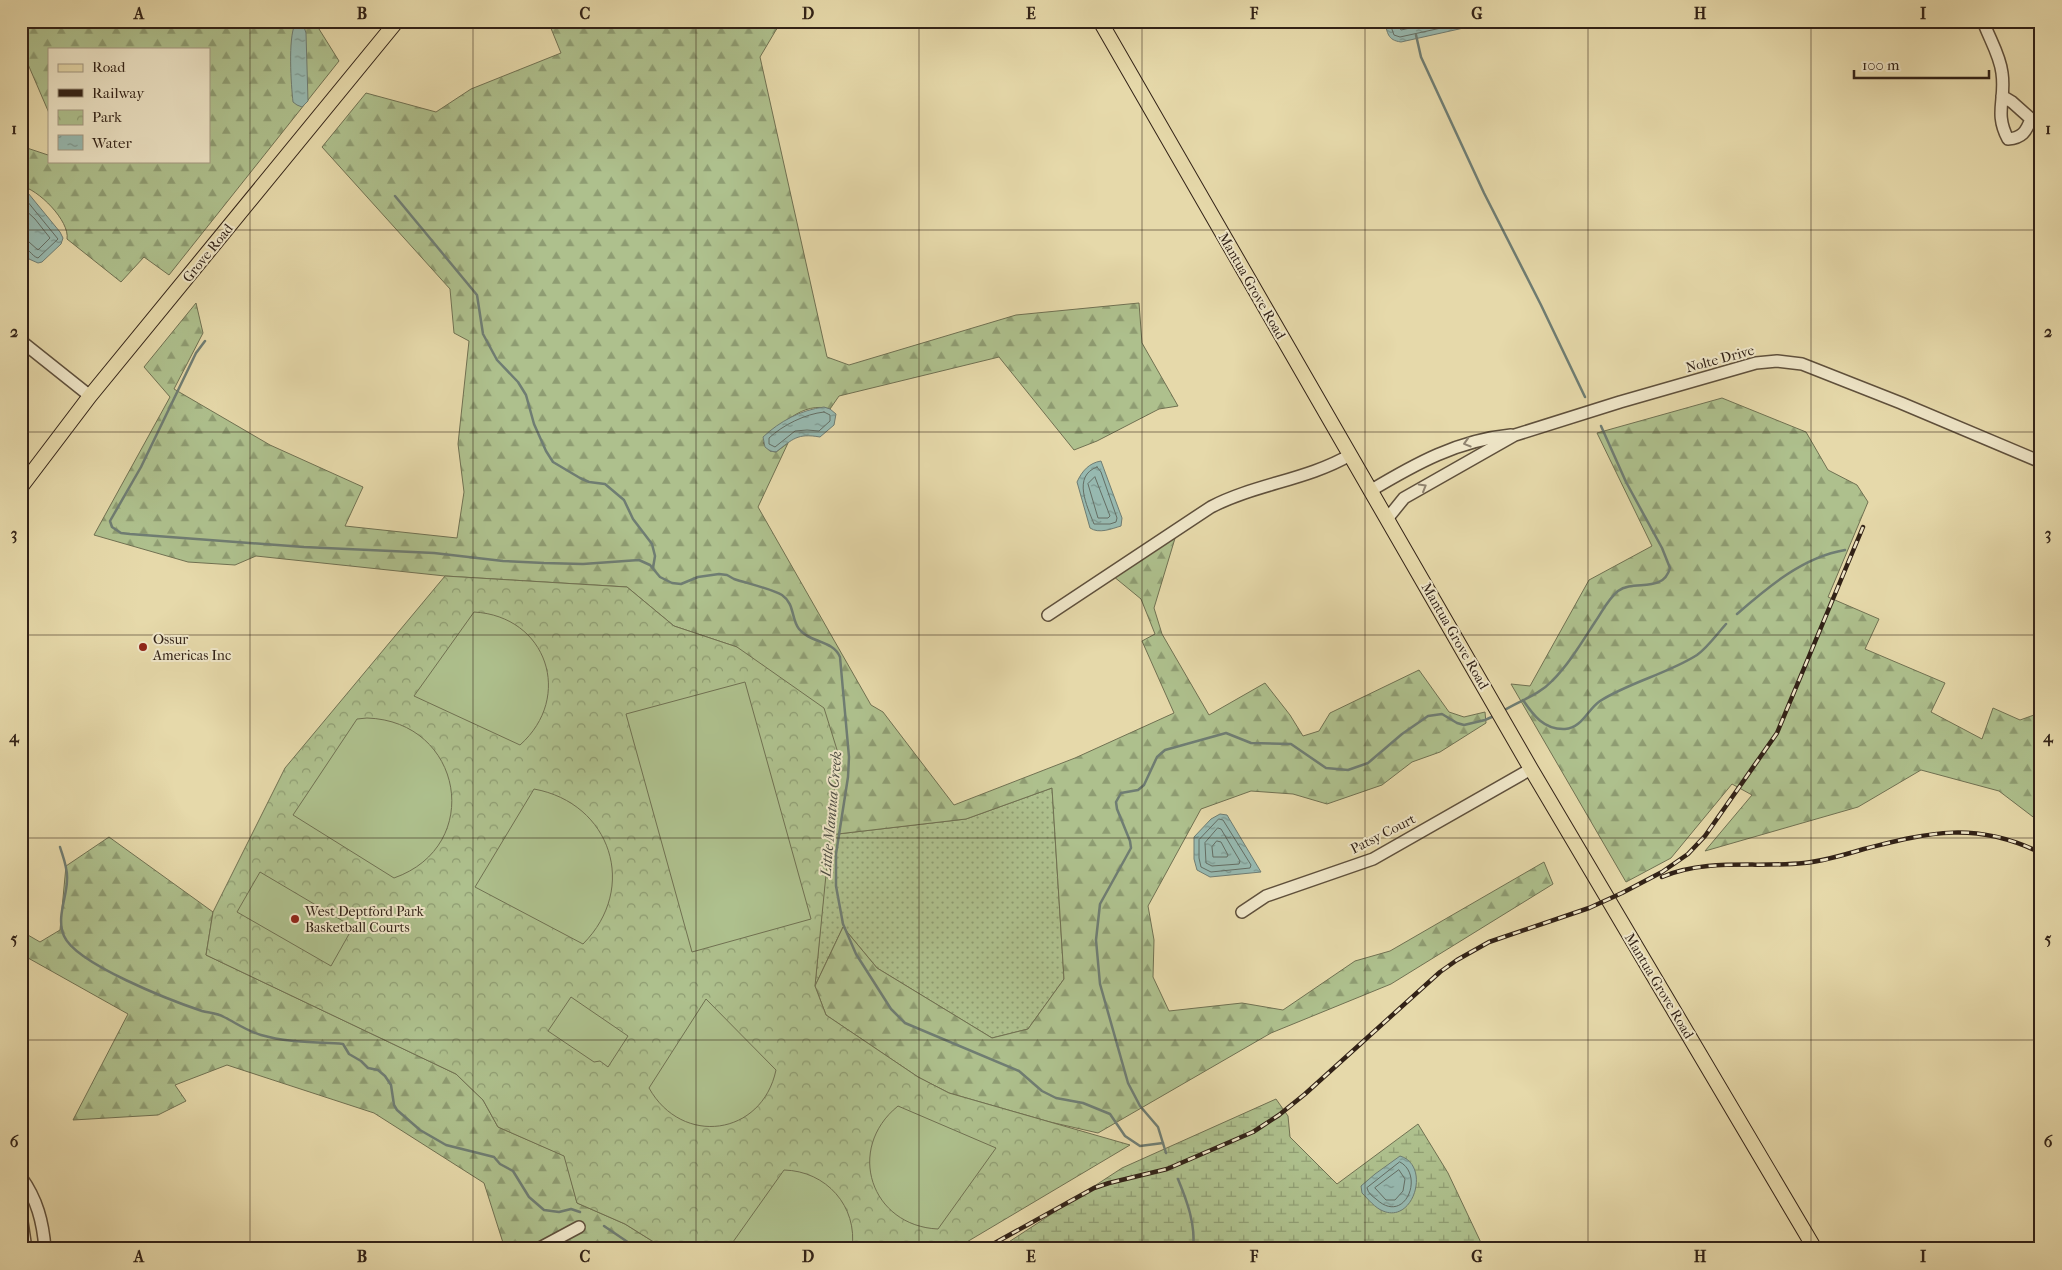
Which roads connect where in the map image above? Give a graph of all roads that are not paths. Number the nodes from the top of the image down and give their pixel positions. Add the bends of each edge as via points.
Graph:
1 (396, 21) edge
2 (1100, 21) edge
3 (1983, 21) edge
4 (2002, 96) dead end
5 (21, 341) edge
6 (90, 396) junction
7 (1515, 435) junction
8 (1350, 455) junction
9 (2041, 462) edge
10 (21, 487) edge
11 (1370, 491) junction
12 (1387, 519) junction
13 (1048, 615) dead end
14 (1531, 769) junction
15 (1242, 912) dead end
16 (21, 1177) edge
17 (21, 1215) edge
18 (579, 1227) dead end
19 (26, 1249) edge
20 (45, 1249) edge
21 (538, 1249) edge
22 (1815, 1249) edge

1 - 6 main road, Grove Road
2 - 8 main road, Mantua Grove Road
3 - 4 street via 2000,62
5 - 6 street
6 - 10 main road, Grove Road
7 - 9 street, Nolte Drive via 1756,363 1777,362 1802,364
7 -> 11 street, Nolte Drive via 1489,437 1444,451
12 -> 7 street, Nolte Drive via 1404,498
8 - 11 main road, Mantua Grove Road
8 - 13 street via 1332,465 1231,496
11 - 12 main road, Mantua Grove Road
12 - 14 main road, Mantua Grove Road
14 - 15 street, Patsy Court via 1373,859 1266,896
14 - 22 main road, Mantua Grove Road
16 - 20 street via 41,1219
17 - 19 street
18 - 21 street

